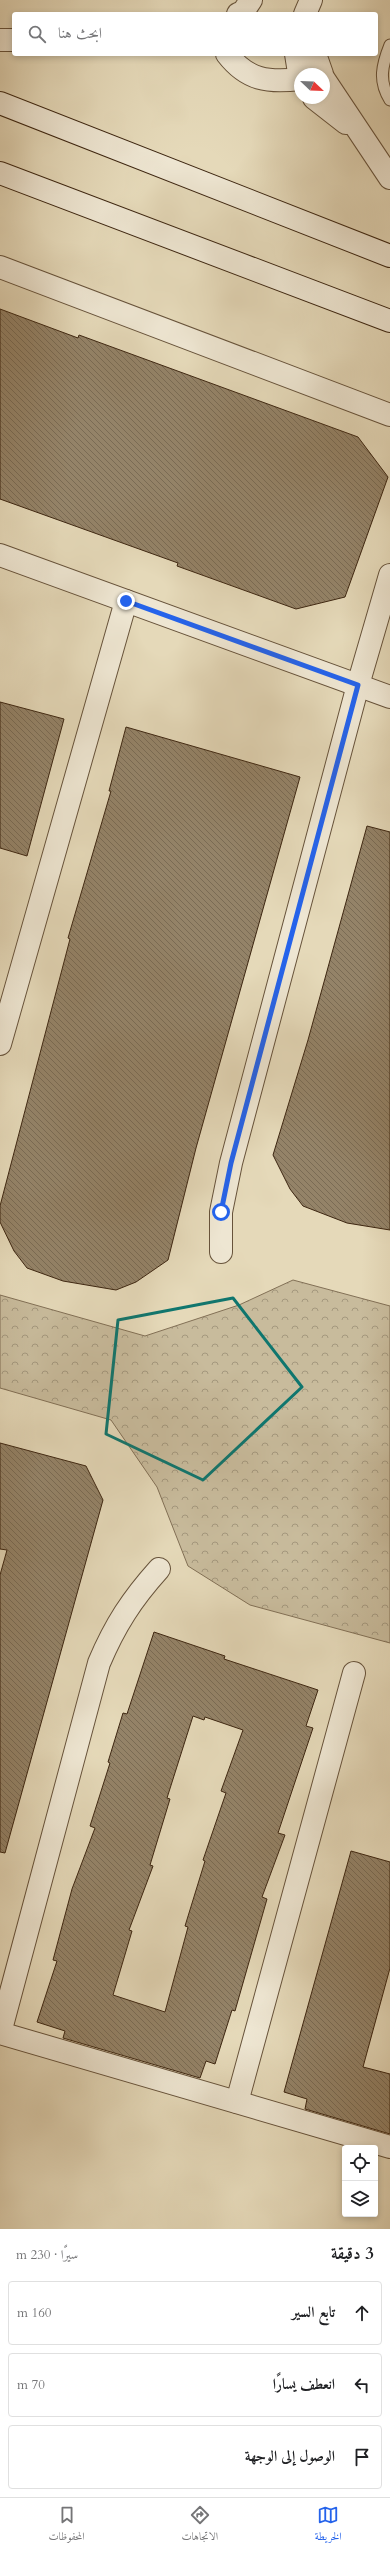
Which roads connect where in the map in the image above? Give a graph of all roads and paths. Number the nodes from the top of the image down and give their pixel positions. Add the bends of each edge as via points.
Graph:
1 (252, 0) edge
2 (311, 0) edge
3 (318, 0) edge
4 (243, 12) edge
5 (306, 12) edge
6 (316, 12) edge
7 (0, 40) edge
8 (12, 40) edge
9 (390, 45) edge
10 (229, 56) edge
11 (296, 56) edge
12 (316, 56) edge
13 (298, 68) edge
14 (320, 68) edge
15 (294, 80) edge
16 (330, 88) edge
17 (390, 100) edge
18 (0, 103) edge
19 (321, 104) edge
20 (357, 130) junction
21 (0, 173) edge
22 (390, 178) edge
23 (390, 256) edge
24 (0, 267) edge
25 (390, 321) edge
26 (390, 415) edge
27 (0, 555) edge
28 (390, 575) edge
29 (126, 601) junction
30 (358, 685) junction
31 (390, 697) edge
32 (0, 1044) edge
33 (221, 1252) dead end
34 (159, 1569) dead end
35 (354, 1672) dead end
36 (0, 2033) edge
37 (237, 2102) junction
38 (390, 2147) edge

1 - 4 street
2 - 5 street
3 - 6 street
7 - 8 street
9 - 17 lane via 382,64 381,75
10 - 15 street via 236,65 255,78 277,82
11 - 13 street
12 - 14 street
16 - 20 street
18 - 23 street
19 - 20 street
20 - 22 street
21 - 25 street
24 - 26 street
27 - 29 street
28 - 30 street
29 - 30 street
29 - 32 street
30 - 31 street
30 - 33 street via 231,1163 221,1212
34 - 36 street via 134,1597 99,1663
35 - 37 street
36 - 37 street
37 - 38 street

